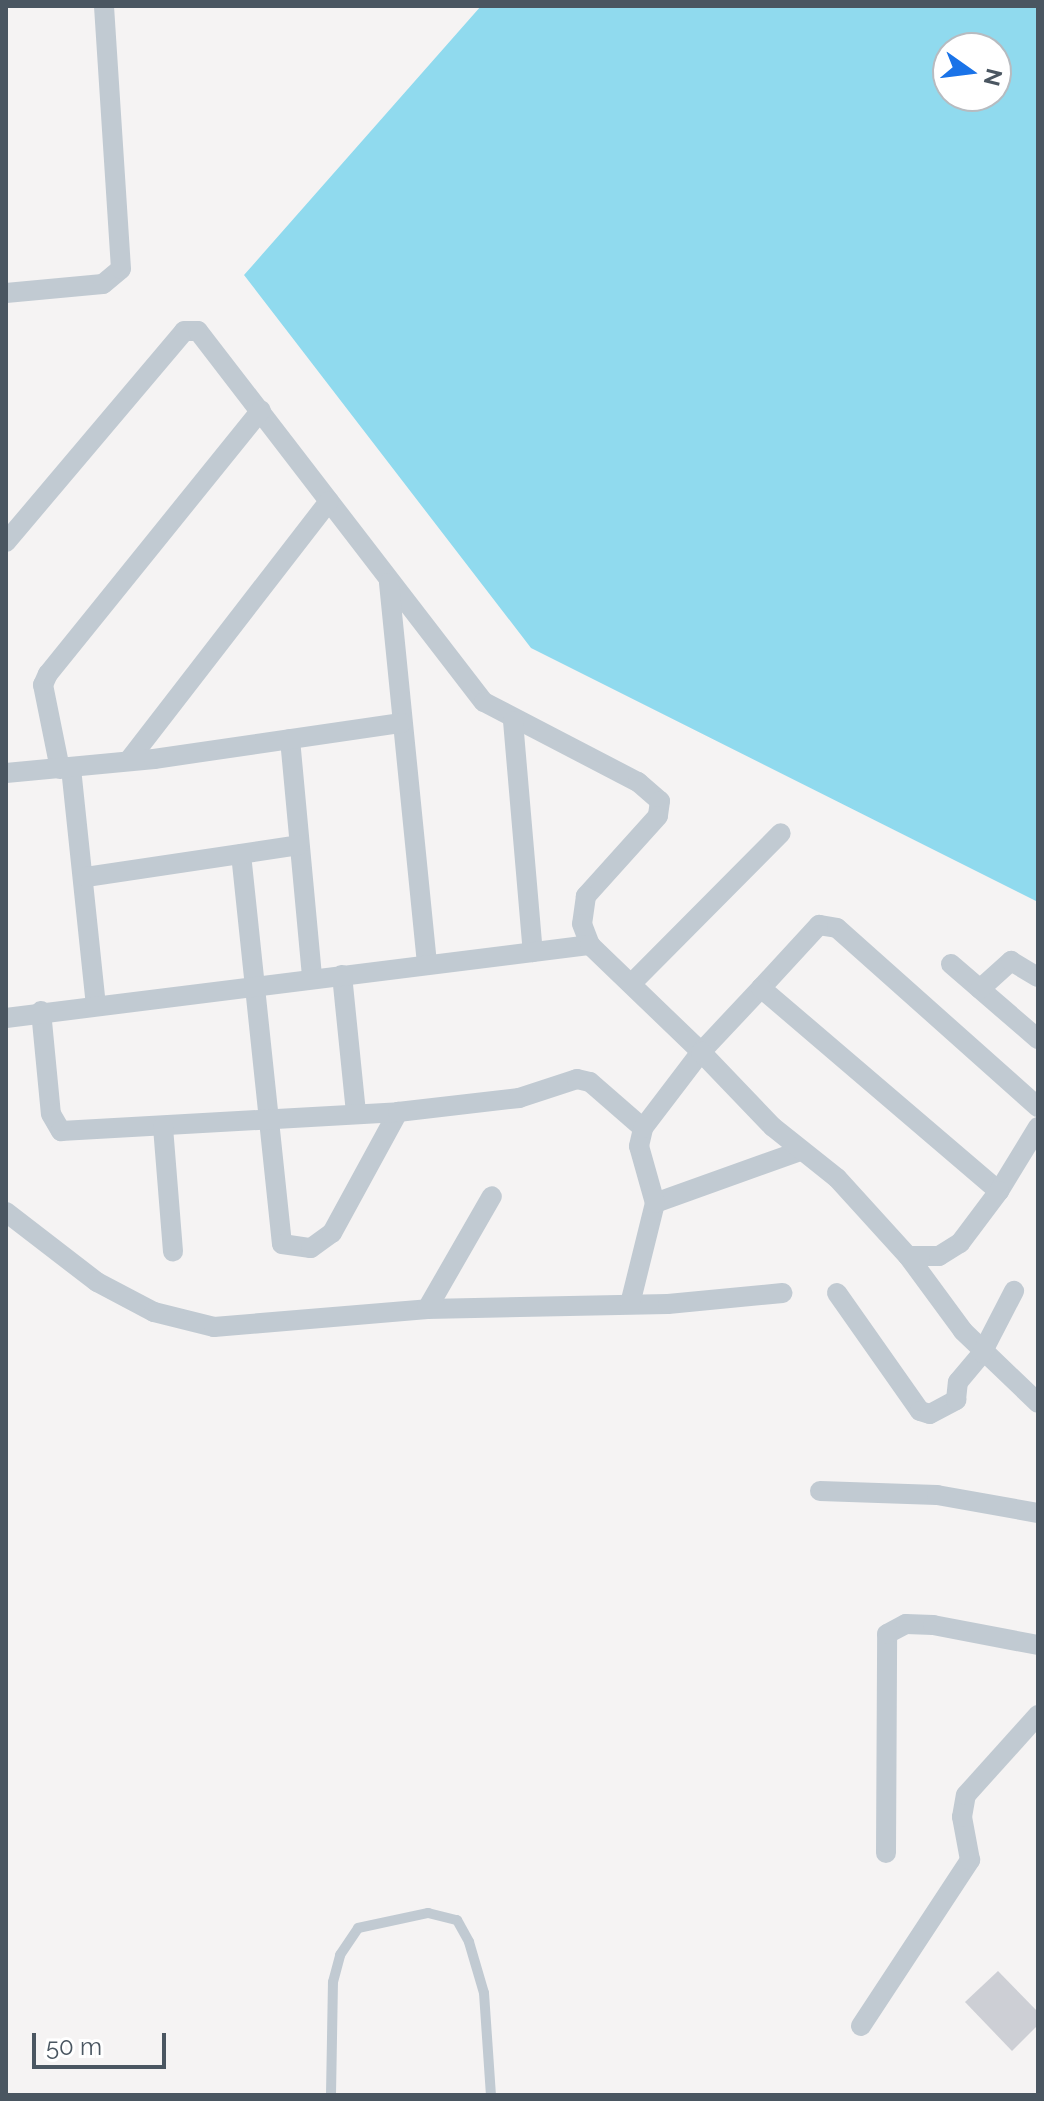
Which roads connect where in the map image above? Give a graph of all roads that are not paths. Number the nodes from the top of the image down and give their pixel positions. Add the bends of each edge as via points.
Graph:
1 (104, 6) edge
2 (6, 293) edge
3 (261, 410) junction
4 (329, 501) junction
5 (6, 542) edge
6 (389, 583) junction
7 (513, 721) junction
8 (401, 723) junction
9 (290, 739) junction
10 (129, 760) junction
11 (65, 769) junction
12 (6, 773) edge
13 (781, 833) dead end
14 (299, 845) junction
15 (241, 854) junction
16 (86, 877) junction
17 (590, 945) junction
18 (533, 952) junction
19 (427, 964) junction
20 (951, 964) dead end
21 (342, 975) junction
22 (1038, 977) edge
23 (312, 978) junction
24 (632, 983) junction
25 (258, 985) junction
26 (761, 988) junction
27 (980, 989) junction
28 (96, 1004) junction
29 (41, 1011) junction
30 (6, 1018) edge
31 (1038, 1039) edge
32 (701, 1052) junction
33 (1038, 1107) edge
34 (398, 1112) junction
35 (356, 1113) junction
36 (270, 1121) junction
37 (163, 1127) junction
38 (1038, 1127) edge
39 (643, 1128) junction
40 (800, 1151) junction
41 (999, 1191) junction
42 (492, 1196) dead end
43 (655, 1203) junction
44 (6, 1212) edge
45 (173, 1252) dead end
46 (908, 1256) junction
47 (1014, 1291) dead end
48 (782, 1293) dead end
49 (837, 1293) dead end
50 (630, 1304) junction
51 (427, 1309) junction
52 (982, 1353) junction
53 (1038, 1403) edge
54 (820, 1491) dead end
55 (1038, 1513) edge
56 (1038, 1645) edge
57 (1038, 1715) edge
58 (886, 1853) dead end
59 (861, 2026) dead end
60 (331, 2095) edge
61 (491, 2095) edge

1 - 2 street via 121,269 103,284
3 - 4 street
3 - 5 street via 198,331 184,331
3 - 11 street via 48,674 43,685
4 - 6 street
4 - 10 street
6 - 7 street via 465,681
6 - 8 street
7 - 17 street via 638,782 660,801 658,816 586,896 582,924
7 - 18 street
8 - 9 street
8 - 19 street
9 - 10 street
9 - 14 street
10 - 11 street
11 - 12 street
11 - 16 street
13 - 24 street
14 - 15 street
14 - 23 street
15 - 16 street
15 - 25 street
16 - 28 street
17 - 18 street
17 - 24 street
18 - 19 street
19 - 21 street
20 - 27 street
21 - 23 street
21 - 35 street
22 - 27 street via 1011,961
23 - 25 street
24 - 32 street
25 - 28 street
25 - 36 street
26 - 32 street
26 - 33 street via 819,925 837,928
26 - 41 street
27 - 31 street
28 - 29 street
29 - 30 street
29 - 37 street via 51,1114 61,1131
32 - 39 street
32 - 40 street
34 - 35 street
34 - 36 street via 332,1233 311,1248 288,1249 279,1239
34 - 39 street via 519,1098 577,1079 590,1082
35 - 36 street
36 - 37 street
37 - 45 street
38 - 41 street
39 - 43 street via 639,1146
40 - 43 street
40 - 46 street via 837,1178
41 - 46 street via 960,1243 939,1256
42 - 51 street
43 - 50 street
44 - 51 street via 97,1282 185,1321 237,1328
46 - 52 street
47 - 52 street
48 - 50 street
49 - 52 street via 924,1414 953,1402 958,1382
50 - 51 street
52 - 53 street
54 - 55 street via 937,1495
56 - 58 street via 933,1625 906,1624 887,1634
57 - 59 street via 972,1784 962,1817 970,1860
60 - 61 lane via 333,1982 340,1955 358,1928 428,1913 457,1920 469,1942 484,1993

